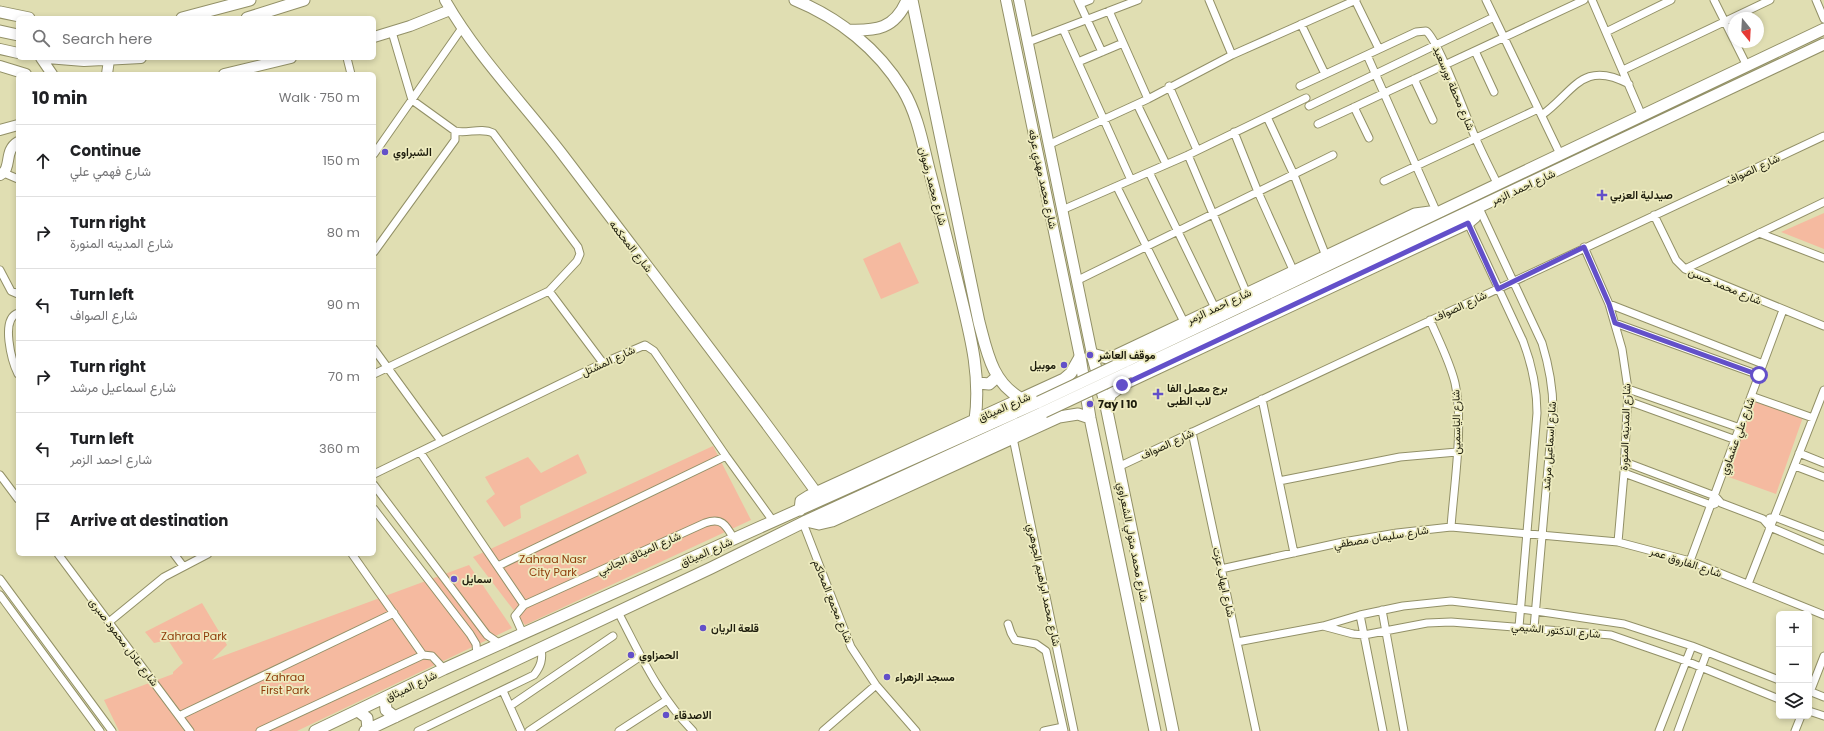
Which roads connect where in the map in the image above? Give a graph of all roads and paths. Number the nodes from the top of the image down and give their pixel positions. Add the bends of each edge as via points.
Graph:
1 (250, 0) edge
2 (304, 0) edge
3 (445, 0) edge
4 (797, 0) edge
5 (907, 0) edge
6 (912, 0) edge
7 (1006, 0) edge
8 (1019, 0) edge
9 (1090, 0) edge
10 (1138, 0) edge
11 (1209, 0) edge
12 (1356, 0) edge
13 (1486, 0) edge
14 (1584, 0) edge
15 (1592, 0) edge
16 (1671, 0) edge
17 (1714, 0) edge
18 (1770, 0) edge
19 (1816, 0) edge
20 (1079, 2) edge
21 (1129, 2) edge
22 (450, 10) junction
23 (1109, 11) junction
24 (0, 12) edge
25 (19, 16) edge
26 (190, 16) edge
27 (259, 16) edge
28 (1494, 17) junction
29 (1824, 19) edge
30 (1087, 20) junction
31 (1725, 22) junction
32 (1301, 24) junction
33 (462, 28) junction
34 (1728, 28) edge
35 (1063, 29) junction
36 (1824, 29) edge
37 (848, 30) junction
38 (0, 31) edge
39 (392, 32) junction
40 (1606, 32) junction
41 (16, 35) edge
42 (376, 36) edge
43 (1504, 38) junction
44 (1028, 42) junction
45 (1123, 43) junction
46 (1824, 44) edge
47 (1436, 45) junction
48 (0, 48) edge
49 (1738, 48) edge
50 (1379, 49) junction
51 (1475, 51) junction
52 (16, 52) edge
53 (1102, 52) junction
54 (1232, 55) junction
55 (1367, 55) junction
56 (42, 60) edge
57 (70, 60) edge
58 (108, 60) joint
59 (283, 60) edge
60 (348, 60) edge
61 (1078, 62) junction
62 (1445, 65) junction
63 (0, 66) edge
64 (1747, 66) junction
65 (1622, 70) junction
66 (20, 72) edge
67 (51, 72) edge
68 (107, 72) edge
69 (232, 72) edge
70 (351, 72) edge
71 (1325, 74) junction
72 (1376, 74) junction
73 (1414, 79) junction
74 (1629, 84) junction
75 (1169, 86) junction
76 (1300, 86) dead end
77 (1494, 92) dead end
78 (1385, 93) junction
79 (1306, 98) dead end
80 (1148, 99) junction
81 (412, 100) junction
82 (1137, 104) junction
83 (1309, 106) dead end
84 (1354, 107) junction
85 (1540, 112) junction
86 (1642, 116) junction
87 (1267, 117) junction
88 (1103, 120) junction
89 (1433, 120) dead end
90 (1318, 124) dead end
91 (16, 126) edge
92 (0, 130) edge
93 (455, 131) junction
94 (1234, 132) junction
95 (1824, 136) edge
96 (1369, 138) dead end
97 (1476, 138) junction
98 (382, 143) junction
99 (16, 144) edge
100 (376, 145) edge
101 (1048, 145) junction
102 (1197, 150) junction
103 (376, 151) edge
104 (1560, 154) junction
105 (1188, 155) junction
106 (1333, 155) dead end
107 (1166, 164) junction
108 (1415, 166) junction
109 (1149, 172) junction
110 (2, 174) edge
111 (1294, 175) junction
112 (16, 178) edge
113 (1131, 180) junction
114 (1384, 181) dead end
115 (1498, 185) junction
116 (1117, 187) junction
117 (1258, 192) junction
118 (1824, 202) edge
119 (1479, 208) junction
120 (1062, 210) junction
121 (1435, 213) junction
122 (1213, 215) junction
123 (1654, 215) junction
124 (1468, 223) junction
125 (1178, 232) junction
126 (1760, 233) junction
127 (1147, 247) junction
128 (1584, 247) junction
129 (376, 249) edge
130 (1326, 256) junction
131 (1824, 258) edge
132 (1685, 269) junction
133 (0, 270) edge
134 (1294, 272) junction
135 (1076, 281) junction
136 (1513, 281) junction
137 (1498, 289) junction
138 (549, 290) junction
139 (16, 293) edge
140 (1247, 294) junction
141 (1609, 304) junction
142 (1215, 308) junction
143 (1783, 310) junction
144 (16, 314) edge
145 (1430, 320) junction
146 (1184, 322) junction
147 (1615, 323) junction
148 (1824, 326) edge
149 (376, 352) edge
150 (1092, 354) junction
151 (1117, 355) junction
152 (1080, 358) junction
153 (603, 363) junction
154 (1763, 364) junction
155 (387, 368) junction
156 (16, 370) edge
157 (376, 373) edge
158 (1759, 375) junction
159 (997, 377) junction
160 (978, 383) junction
161 (1126, 383) junction
162 (1050, 386) junction
163 (1628, 389) junction
164 (1824, 390) edge
165 (1751, 396) junction
166 (1823, 398) edge
167 (1022, 399) junction
168 (1262, 399) junction
169 (1628, 401) junction
170 (1106, 406) junction
171 (1064, 415) junction
172 (1090, 418) junction
173 (1813, 418) junction
174 (975, 420) junction
175 (1740, 428) junction
176 (1192, 432) junction
177 (1013, 438) junction
178 (1736, 440) junction
179 (441, 441) junction
180 (420, 452) junction
181 (1457, 452) junction
182 (1800, 453) junction
183 (726, 456) junction
184 (1625, 462) junction
185 (1824, 463) edge
186 (1794, 466) junction
187 (1118, 467) junction
188 (376, 473) edge
189 (1624, 473) junction
190 (0, 475) edge
191 (1824, 477) edge
192 (1279, 481) junction
193 (1121, 482) junction
194 (1104, 486) junction
195 (376, 488) edge
196 (816, 492) junction
197 (16, 496) edge
198 (1715, 496) junction
199 (1721, 503) junction
200 (1125, 504) junction
201 (1712, 504) junction
202 (1109, 508) junction
203 (800, 510) junction
204 (376, 512) edge
205 (1775, 517) junction
206 (1763, 519) junction
207 (773, 521) junction
208 (805, 522) junction
209 (1451, 527) junction
210 (1770, 528) junction
211 (1527, 534) junction
212 (1542, 535) junction
213 (1824, 536) edge
214 (734, 539) junction
215 (1618, 542) junction
216 (1824, 550) edge
217 (1294, 553) junction
218 (60, 556) edge
219 (176, 556) edge
220 (204, 556) edge
221 (353, 556) edge
222 (1690, 561) junction
223 (183, 566) junction
224 (498, 566) junction
225 (1221, 569) junction
226 (2, 584) edge
227 (1748, 584) junction
228 (0, 595) edge
229 (524, 605) junction
230 (1382, 610) junction
231 (1520, 610) junction
232 (1536, 611) junction
233 (618, 612) junction
234 (394, 613) junction
235 (1360, 615) junction
236 (1824, 615) edge
237 (109, 622) junction
238 (1008, 624) dead end
239 (1323, 626) junction
240 (1519, 627) junction
241 (1534, 628) junction
242 (1386, 631) junction
243 (523, 634) junction
244 (613, 636) dead end
245 (1364, 636) junction
246 (1237, 642) junction
247 (500, 644) junction
248 (1692, 646) junction
249 (541, 648) junction
250 (1707, 652) junction
251 (423, 655) junction
252 (477, 655) junction
253 (641, 656) junction
254 (1824, 656) edge
255 (1686, 661) junction
256 (1701, 666) junction
257 (444, 670) junction
258 (1776, 679) edge
259 (876, 685) junction
260 (1812, 687) edge
261 (503, 691) junction
262 (1812, 693) edge
263 (1776, 697) edge
264 (1824, 697) edge
265 (385, 698) junction
266 (667, 700) junction
267 (510, 706) junction
268 (358, 711) junction
269 (1812, 712) edge
270 (178, 716) junction
271 (1824, 716) edge
272 (395, 717) junction
273 (1799, 719) edge
274 (1064, 729) edge
275 (366, 730) edge
276 (100, 731) edge
277 (112, 731) edge
278 (190, 731) edge
279 (260, 731) edge
280 (315, 731) edge
281 (418, 731) edge
282 (521, 731) edge
283 (529, 731) edge
284 (619, 731) edge
285 (693, 731) edge
286 (823, 731) edge
287 (916, 731) edge
288 (1044, 731) edge
289 (1074, 731) edge
290 (1155, 731) edge
291 (1173, 731) edge
292 (1256, 731) edge
293 (1383, 731) edge
294 (1404, 731) edge
295 (1659, 731) edge
296 (1678, 731) edge
297 (1795, 731) edge

1 - 26 main road
2 - 27 main road
3 - 22 street, شارع المحكمه
4 - 37 main road, شارع محمد رضوان
5 - 37 main road via 897,17 889,24 868,31
6 - 159 main road, شارع محمد رضوان via 979,322
7 - 152 street, شارع محمد مهدي عرفه
8 - 44 street, شارع محمد مهدي عرفه
9 - 20 street
10 - 21 street
11 - 54 street
12 - 32 street
12 - 50 street
13 - 28 street
14 - 43 street
15 - 40 street
16 - 40 street
17 - 31 street
18 - 31 street
19 - 29 street
20 - 30 street
21 - 23 street
22 - 33 street, شارع المحكمه
22 - 39 street
23 - 30 street
23 - 45 street
24 - 25 main road
28 - 43 street
28 - 47 street
30 - 35 street
30 - 53 street
31 - 34 street
31 - 65 street
32 - 54 street
32 - 71 street
33 - 81 street
33 - 196 street, شارع المحكمه via 564,156
35 - 44 street
35 - 61 street
36 - 64 main road, شارع احمد الزمر
37 - 160 main road, شارع محمد رضوان via 878,58 909,100 943,219 972,345
38 - 41 main road
39 - 42 street
39 - 81 street
40 - 65 street
43 - 51 street
43 - 85 street
44 - 101 street, شارع محمد مهدي عرفه
45 - 53 street
45 - 80 street
46 - 119 main road, شارع احمد الزمر
47 - 50 street, شارع محطة بورسعيد via 1429,33 1422,30
47 - 62 street, شارع محطة بورسعيد
47 - 72 street
48 - 52 street
49 - 64 street
50 - 55 street, شارع محطة بورسعيد
51 - 62 street
51 - 77 street
53 - 61 street
54 - 75 street
55 - 71 street, شارع محطة بورسعيد
55 - 72 street
56 - 67 street
57 - 58 street
58 - 68 street
59 - 69 street
60 - 70 street
61 - 88 street
62 - 73 street
62 - 97 street, شارع محطة بورسعيد
63 - 66 street
64 - 86 main road, شارع احمد الزمر
65 - 74 street
71 - 76 street, شارع محطة بورسعيد
72 - 78 street
72 - 83 street
73 - 78 street
73 - 89 street
74 - 85 street via 1614,76 1588,78 1572,86 1553,107
74 - 86 street
75 - 80 street
75 - 102 street
78 - 84 street
78 - 108 street
79 - 87 street
80 - 82 street
81 - 93 street
81 - 98 street
82 - 88 street
82 - 107 street
84 - 90 street
84 - 96 street
85 - 97 street
85 - 104 street
86 - 104 main road, شارع احمد الزمر
87 - 94 street
87 - 111 street
88 - 101 street
88 - 113 street
91 - 92 street
93 - 129 street via 455,140
93 - 138 street via 493,133 578,247 580,254 577,261
94 - 102 street
94 - 117 street
95 - 123 street, شارع الصواف
97 - 108 street
97 - 115 street, شارع محطة بورسعيد
98 - 100 street
98 - 103 street
99 - 110 street via 9,152 7,167
101 - 120 street, شارع محمد مهدي عرفه
102 - 105 street
104 - 115 main road, شارع احمد الزمر
105 - 107 street
105 - 122 street
106 - 111 street
107 - 109 street
108 - 114 street
108 - 121 street
109 - 113 street
109 - 125 street
110 - 112 street
111 - 117 street
111 - 130 street
113 - 116 street
115 - 121 main road, شارع احمد الزمر
116 - 120 street
116 - 127 street
117 - 122 street
117 - 134 street
118 - 126 street
119 - 124 main road, شارع احمد الزمر via 1476,217
119 - 136 street, شارع اسماعيل مرشد
119 - 208 main road, شارع الميثاق, bridge
120 - 135 street, شارع محمد مهدي عرفه
121 - 130 main road, شارع احمد الزمر via 1419,212
121 - 203 main road, bridge via 1039,402
122 - 125 street
122 - 140 street
123 - 128 street, شارع الصواف
123 - 132 street, شارع محمد حسن via 1676,260
124 - 137 street, شارع اسماعيل مرشد
124 - 161 main road, شارع احمد الزمر
125 - 127 street
125 - 142 street
126 - 131 street
126 - 132 street
127 - 135 street
127 - 146 street
128 - 136 street, شارع الصواف
128 - 141 street, شارع المدينه المنورة
130 - 134 main road, شارع احمد الزمر
132 - 143 street, شارع محمد حسن
133 - 139 street via 11,291
134 - 140 main road, شارع احمد الزمر
135 - 150 street, شارع محمد مهدي عرفه
136 - 137 street, شارع الصواف
136 - 212 street, شارع اسماعيل مرشد via 1542,343 1553,387 1554,410
137 - 145 street, شارع الصواف
137 - 211 street, شارع اسماعيل مرشد via 1528,353 1537,394
138 - 153 street
138 - 155 street
140 - 142 main road, شارع احمد الزمر
141 - 147 street, شارع المدينه المنورة
141 - 154 street
142 - 146 main road, شارع احمد الزمر
143 - 148 street, شارع محمد حسن
143 - 154 street, شارع علي عشماوي
144 - 156 street via 10,320 8,346
145 - 168 street, شارع الصواف
145 - 181 street, شارع الياسمين via 1455,383 1458,408
146 - 151 main road, شارع احمد الزمر
147 - 158 street
147 - 163 street, شارع المدينه المنورة
149 - 155 street
150 - 151 main road, شارع احمد الزمر via 1106,358
150 - 170 main road, شارع محمد متولي الشعراوي
151 - 161 main road via 1114,369 1117,376
152 - 162 main road, شارع الميثاق via 1068,376
152 - 172 main road, شارع محمد متولي الشعراوي
153 - 179 street, شارع المشتل
153 - 183 street, شارع المشتل via 640,346 650,347
154 - 158 street, شارع علي عشماوي
155 - 157 street
155 - 179 street
158 - 165 street, شارع علي عشماوي
159 - 160 main road via 989,384
159 - 167 main road, شارع محمد رضوان via 1007,389
160 - 174 main road, شارع محمد رضوان
161 - 170 main road, شارع احمد الزمر via 1111,394
162 - 167 main road, شارع الميثاق
162 - 171 main road via 1062,397
163 - 169 street, شارع المدينه المنورة
163 - 175 street
164 - 166 street
165 - 173 street
165 - 175 street, شارع علي عشماوي
166 - 173 street
167 - 174 main road, شارع الميثاق
168 - 176 street, شارع الصواف
168 - 192 street
169 - 178 street
169 - 184 street, شارع المدينه المنورة
170 - 187 main road, شارع محمد متولي الشعراوي
171 - 172 main road via 1078,414
171 - 177 main road
172 - 194 main road, شارع محمد متولي الشعراوي
173 - 182 street
174 - 196 main road, شارع الميثاق
175 - 178 street, شارع علي عشماوي
176 - 187 street, شارع الصواف
176 - 225 street, شارع ايهاب عزت
177 - 208 main road via 832,521 819,524
177 - 289 street, شارع محمد ابراهيم الجوهري
178 - 198 street, شارع علي عشماوي
179 - 180 street, شارع المشتل
180 - 188 street, شارع المشتل
180 - 224 street
181 - 192 street via 1400,457
181 - 209 street, شارع الياسمين
182 - 185 street
182 - 186 street
183 - 207 street, شارع المشتل
183 - 224 street
184 - 189 street, شارع المدينه المنورة
184 - 198 street
186 - 191 street
186 - 205 street
187 - 193 main road, شارع محمد متولي الشعراوي
189 - 201 street
189 - 215 street, شارع المدينه المنورة
190 - 197 street
192 - 217 street
193 - 194 main road via 1119,488 1113,490
193 - 200 main road, شارع محمد متولي الشعراوي
194 - 202 main road, شارع محمد متولي الشعراوي
195 - 247 street via 487,635
196 - 203 main road, شارع الميثاق via 804,498
198 - 199 street
198 - 201 street, شارع علي عشماوي
199 - 201 street
199 - 206 street
200 - 202 main road via 1117,499 1110,503
200 - 291 main road, شارع محمد متولي الشعراوي
201 - 222 street, شارع علي عشماوي
202 - 290 main road, شارع محمد متولي الشعراوي
203 - 207 main road, شارع الميثاق
204 - 252 street via 474,639
205 - 206 street
205 - 210 street
205 - 213 street
206 - 210 street
207 - 214 main road, شارع الميثاق
208 - 233 main road, شارع الميثاق
208 - 259 street, شارع مجمع المحاكم via 843,630
209 - 211 street, شارع سليمان مصطفي
209 - 217 street, شارع سليمان مصطفي via 1397,533
210 - 216 street
210 - 227 street
211 - 212 street, شارع سليمان مصطفي
211 - 231 street, شارع اسماعيل مرشد
212 - 215 street, شارع الفاروق عمر
212 - 232 street, شارع اسماعيل مرشد
214 - 229 street, شارع الميثاق الجانبي via 725,523 719,520 708,522
214 - 243 main road, شارع الميثاق
215 - 222 street, شارع الفاروق عمر
217 - 225 street, شارع سليمان مصطفي
218 - 237 street, شارع عادل محمود صبرى
219 - 223 street
220 - 223 street
221 - 234 street
222 - 227 street, شارع الفاروق عمر
223 - 237 street via 164,577
224 - 229 street
225 - 246 street, شارع ايهاب عزت
226 - 277 street
227 - 236 street, شارع الفاروق عمر
228 - 276 street
229 - 243 street via 515,616
230 - 231 street, شارع الدكتور الشيمي via 1426,602 1451,602
230 - 235 street, شارع الدكتور الشيمي
230 - 242 street
231 - 232 street, شارع الدكتور الشيمي
231 - 240 street, شارع اسماعيل مرشد
232 - 241 street, شارع اسماعيل مرشد
232 - 248 street, شارع الدكتور الشيمي via 1624,624
233 - 249 main road, شارع الميثاق
233 - 253 street
234 - 251 street
234 - 270 street
235 - 239 street, شارع الدكتور الشيمي
235 - 245 street
237 - 270 street, شارع عادل محمود صبرى
238 - 274 street via 1015,640 1036,644 1046,651
239 - 245 street, شارع الدكتور الشيمي
239 - 246 street, شارع الدكتور الشيمي
240 - 241 street, شارع الدكتور الشيمي
240 - 242 street, شارع الدكتور الشيمي via 1451,622 1427,623
241 - 255 street, شارع الدكتور الشيمي via 1611,635
242 - 245 street, شارع الدكتور الشيمي
242 - 294 street
243 - 247 main road, شارع الميثاق
244 - 267 street
245 - 293 street
246 - 292 street, شارع ايهاب عزت
247 - 252 main road, شارع الميثاق
248 - 250 street, شارع الدكتور الشيمي
248 - 255 street
249 - 261 street via 540,667 534,675
249 - 272 main road, شارع الميثاق
250 - 256 street
250 - 258 street, شارع الدكتور الشيمي
251 - 257 street via 432,656
251 - 279 street
252 - 257 main road, شارع الميثاق
253 - 266 street
253 - 283 street
254 - 260 street
255 - 256 street, شارع الدكتور الشيمي
255 - 295 street
256 - 263 street, شارع الدكتور الشيمي
256 - 296 street
257 - 265 main road, شارع الميثاق
259 - 286 street
259 - 287 street, شارع مجمع المحاكم
261 - 267 street
261 - 281 street
262 - 264 street
265 - 268 main road, شارع الميثاق
265 - 272 main road via 386,710
266 - 284 street
266 - 285 street
267 - 282 street
268 - 275 main road via 366,718
268 - 280 main road, شارع الميثاق
269 - 271 street
270 - 278 street, شارع عادل محمود صبرى
272 - 275 main road, شارع الميثاق
273 - 297 street
274 - 288 street

